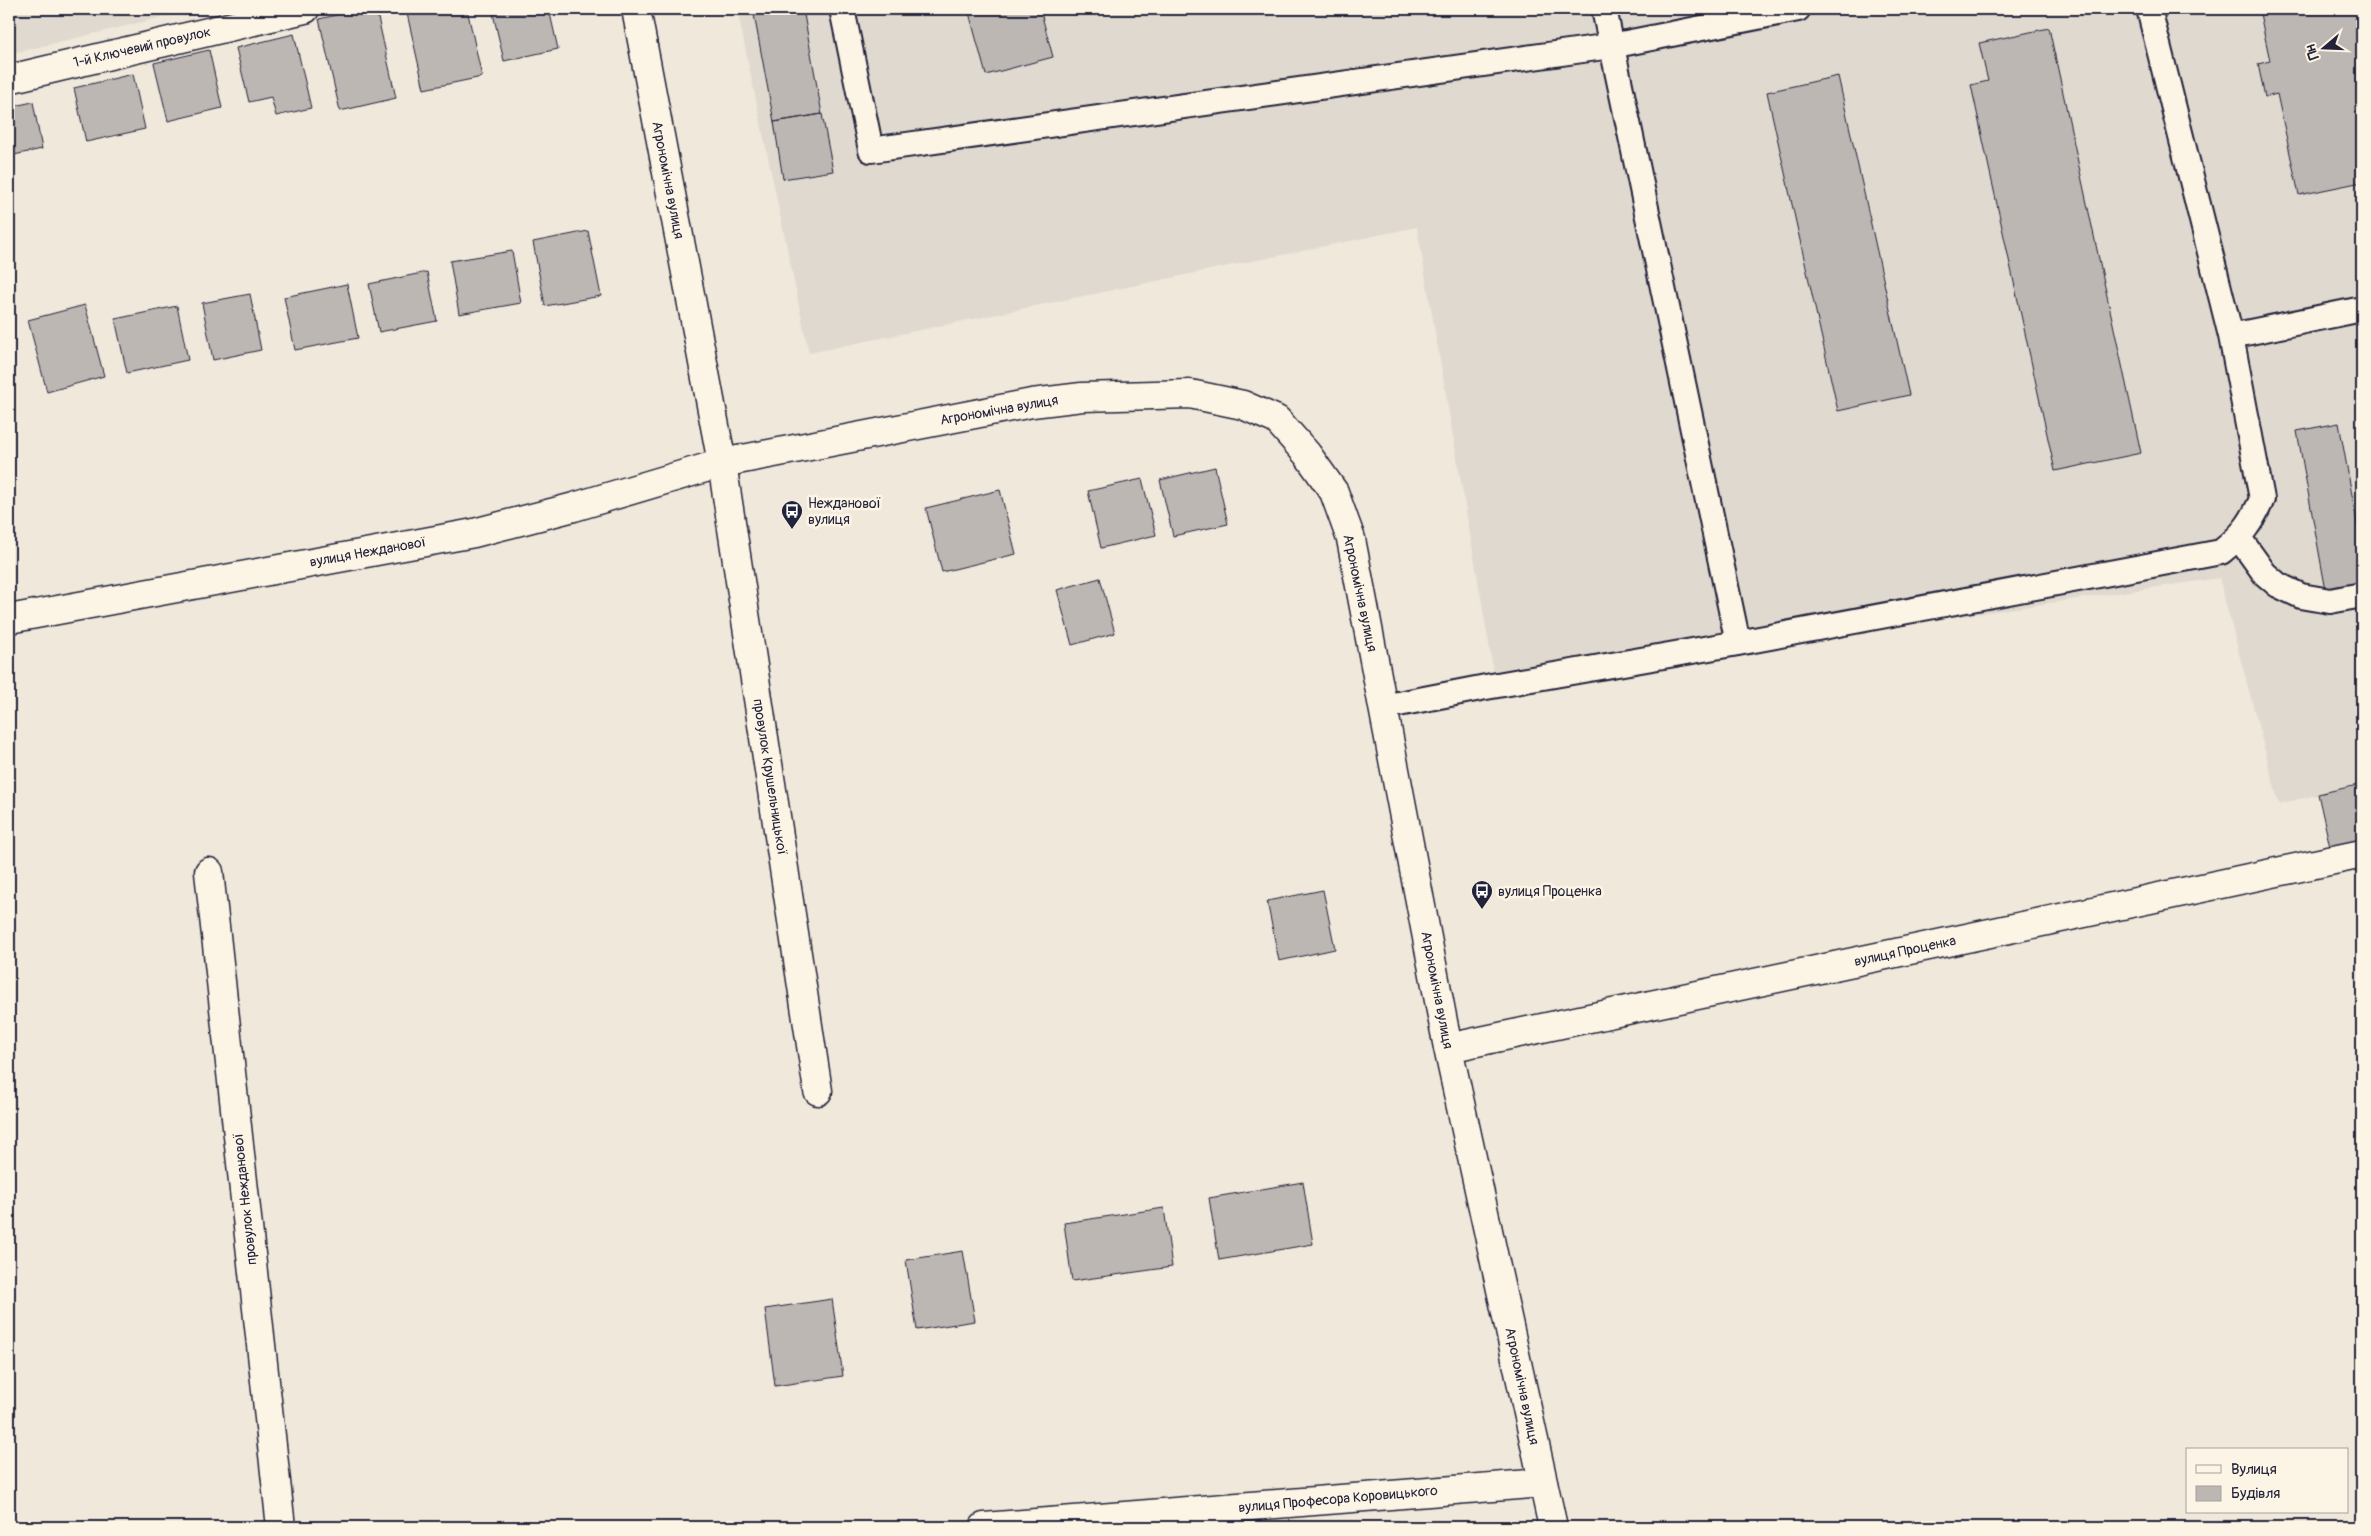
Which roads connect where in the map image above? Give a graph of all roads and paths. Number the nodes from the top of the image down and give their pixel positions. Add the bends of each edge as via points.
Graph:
1 (305, 9) edge
2 (636, 9) edge
3 (842, 9) edge
4 (1604, 9) edge
5 (1798, 9) edge
6 (2149, 9) edge
7 (1611, 46) junction
8 (9, 79) edge
9 (2362, 308) edge
10 (2231, 336) junction
11 (722, 463) junction
12 (2239, 538) junction
13 (2362, 595) edge
14 (9, 619) edge
15 (1738, 643) junction
16 (1383, 707) junction
17 (2362, 854) edge
18 (209, 872) dead end
19 (1448, 1048) junction
20 (818, 1091) dead end
21 (1543, 1483) junction
22 (281, 1527) edge
23 (984, 1527) edge
24 (1553, 1527) edge

1 - 8 street, 1-й Ключевий провулок
2 - 11 street, Агрономічна вулиця
3 - 7 lane via 871,150
4 - 7 lane
5 - 7 lane
6 - 10 lane
7 - 15 lane
9 - 10 lane
10 - 12 lane via 2262,499 2252,522
11 - 14 street, вулиця Нежданової via 474,533
11 - 16 street, Агрономічна вулиця via 1032,402 1082,396 1190,394 1243,405 1277,420 1334,492 1351,539
11 - 20 street, провулок Крушельницької
12 - 13 lane via 2265,574 2278,586 2301,596 2330,601
12 - 15 lane via 2221,552
15 - 16 lane
16 - 19 street, Агрономічна вулиця
17 - 19 street, вулиця Проценка
18 - 22 street, провулок Нежданової
19 - 21 street, Агрономічна вулиця
21 - 23 street, вулиця Професора Коровицького
21 - 24 street, Агрономічна вулиця

